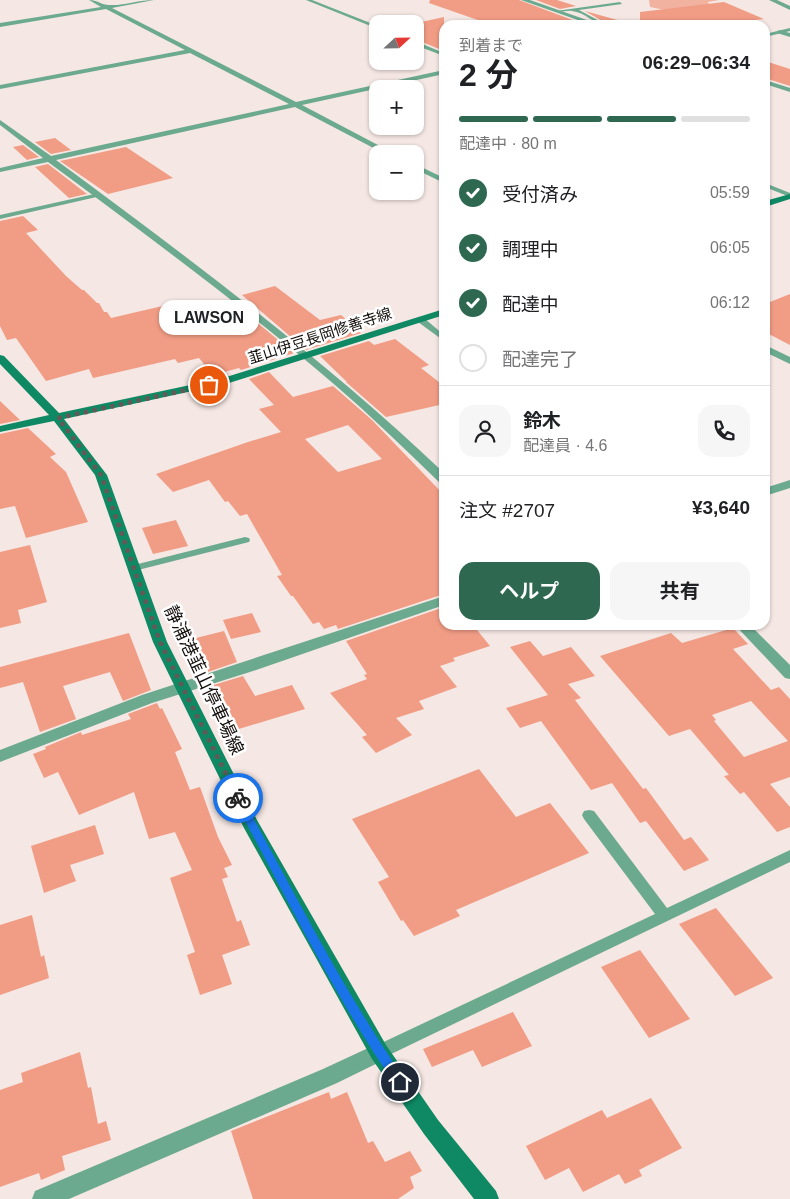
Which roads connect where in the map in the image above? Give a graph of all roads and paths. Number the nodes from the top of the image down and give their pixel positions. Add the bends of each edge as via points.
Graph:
1 (92, 0) edge
2 (152, 0) edge
3 (308, 0) edge
4 (524, 0) edge
5 (772, 0) edge
6 (620, 2) dead end
7 (106, 7) junction
8 (790, 8) edge
9 (574, 9) junction
10 (558, 11) junction
11 (584, 20) edge
12 (595, 20) edge
13 (369, 24) edge
14 (0, 25) edge
15 (790, 29) edge
16 (779, 32) junction
17 (770, 35) edge
18 (790, 36) edge
19 (424, 47) edge
20 (191, 51) junction
21 (439, 53) edge
22 (439, 73) edge
23 (770, 84) edge
24 (0, 87) edge
25 (790, 90) edge
26 (296, 105) junction
27 (0, 122) edge
28 (374, 145) edge
29 (49, 159) junction
30 (0, 170) edge
31 (424, 171) edge
32 (439, 178) edge
33 (770, 187) edge
34 (99, 195) junction
35 (790, 195) edge
36 (770, 202) edge
37 (0, 217) edge
38 (439, 314) edge
39 (421, 320) junction
40 (439, 335) edge
41 (770, 351) edge
42 (307, 357) junction
43 (0, 358) edge
44 (790, 361) edge
45 (58, 418) junction
46 (0, 429) edge
47 (439, 475) edge
48 (790, 484) edge
49 (770, 490) edge
50 (245, 540) dead end
51 (134, 568) junction
52 (439, 602) edge
53 (747, 630) edge
54 (790, 674) edge
55 (183, 688) junction
56 (0, 756) edge
57 (590, 815) dead end
58 (790, 856) edge
59 (665, 916) junction
60 (379, 1052) junction
61 (43, 1199) edge
62 (488, 1199) edge

1 - 7 street
2 - 7 street
3 - 13 lane
4 - 10 street
5 - 8 street
6 - 9 lane
7 - 14 street
7 - 20 street
9 - 10 lane
9 - 12 lane
10 - 11 street
15 - 16 lane
16 - 17 lane
16 - 18 street
19 - 21 lane
20 - 24 street
20 - 26 street
22 - 26 street
23 - 25 street
26 - 28 street
26 - 29 street
27 - 29 street
29 - 30 street
29 - 34 street
31 - 32 street
33 - 35 lane
34 - 37 lane
34 - 42 street
35 - 36 main road
38 - 39 main road, 韮山伊豆長岡修善寺線
39 - 40 lane
39 - 42 main road, 韮山伊豆長岡修善寺線
41 - 44 street
42 - 45 main road, 韮山伊豆長岡修善寺線 via 225,381
42 - 47 street via 356,396
43 - 45 main road, 静浦港韮山停車場線
45 - 46 main road, 韮山伊豆長岡修善寺線
45 - 51 main road, 静浦港韮山停車場線 via 101,475
48 - 49 street
50 - 51 lane
51 - 55 main road, 静浦港韮山停車場線 via 160,642
52 - 55 street
53 - 54 street
55 - 56 street via 147,698
55 - 60 main road, 静浦港韮山停車場線 via 250,823
57 - 59 lane
58 - 59 lane
59 - 60 lane
60 - 61 street
60 - 62 main road, 静浦港韮山停車場線 via 431,1127

